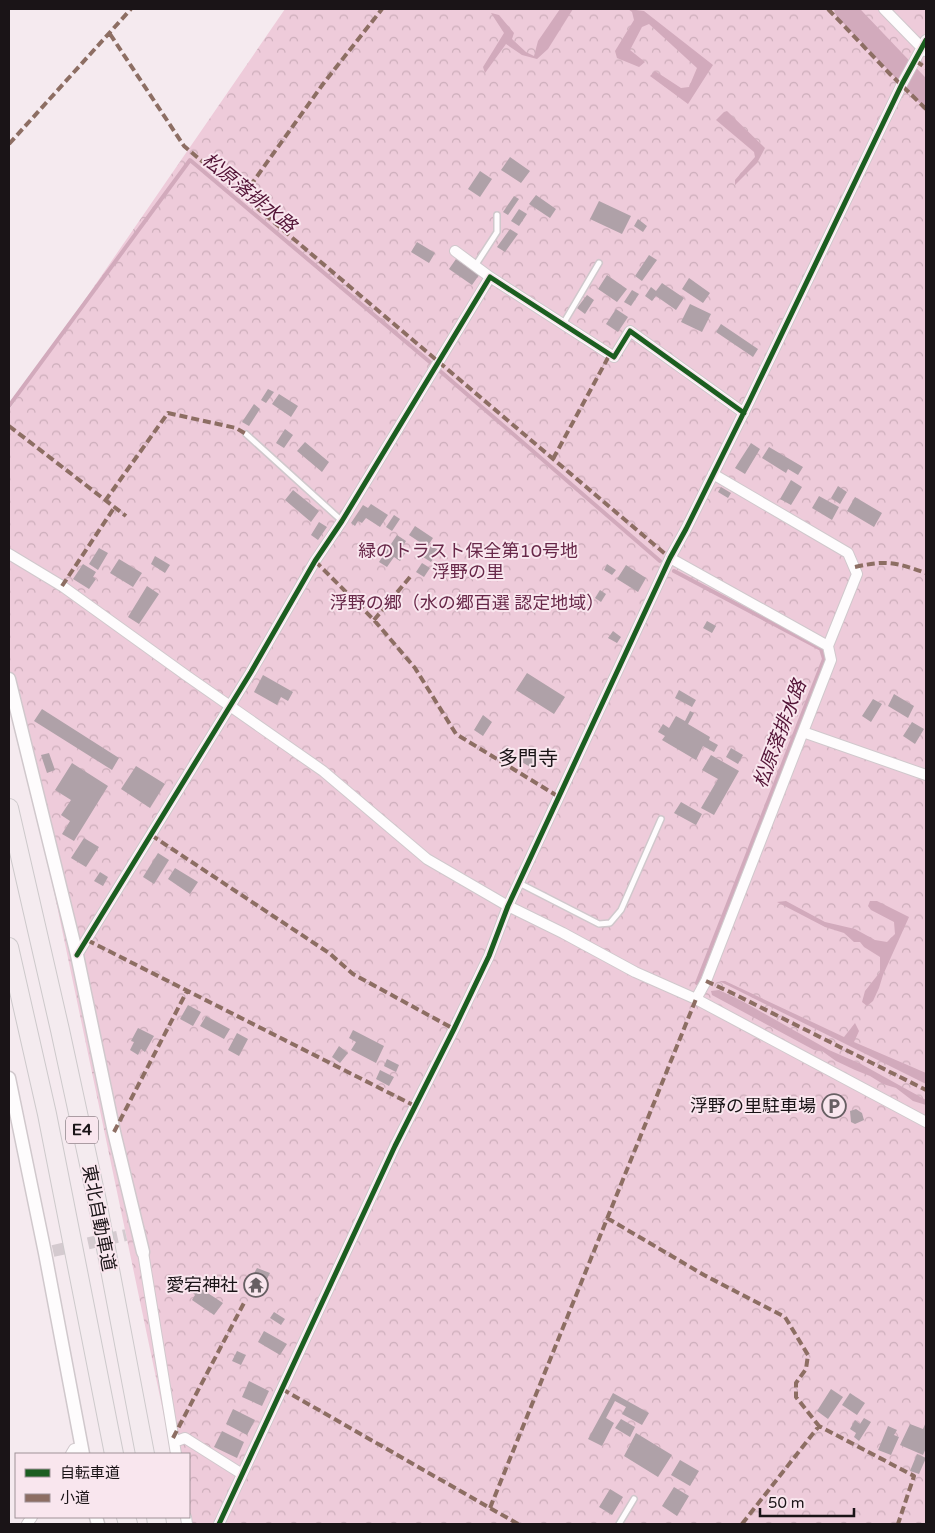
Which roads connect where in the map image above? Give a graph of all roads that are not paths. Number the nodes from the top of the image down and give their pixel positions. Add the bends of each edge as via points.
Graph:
1 (884, 9) edge
2 (925, 47) edge
3 (497, 215) dead end
4 (456, 251) dead end
5 (599, 264) dead end
6 (475, 266) junction
7 (490, 277) junction
8 (563, 325) junction
9 (744, 413) junction
10 (246, 434) dead end
11 (714, 474) junction
12 (342, 521) junction
13 (9, 554) edge
14 (670, 558) junction
15 (828, 646) junction
16 (9, 680) edge
17 (229, 705) junction
18 (803, 732) junction
19 (926, 775) edge
20 (9, 808) edge
21 (661, 819) dead end
22 (519, 883) junction
23 (508, 906) junction
24 (9, 947) edge
25 (78, 955) junction
26 (696, 999) junction
27 (9, 1078) edge
28 (926, 1122) edge
29 (143, 1252) joint
30 (174, 1442) junction
31 (82, 1450) edge
32 (72, 1453) edge
33 (114, 1453) edge
34 (144, 1453) edge
35 (176, 1453) edge
36 (242, 1474) junction
37 (634, 1499) dead end
38 (219, 1524) edge
39 (619, 1524) edge

1 - 2 street
2 - 9 street via 902,84
3 - 6 lane via 497,232
4 - 6 street
5 - 8 lane
6 - 7 street
7 - 8 street
7 - 12 street
8 - 9 street via 614,357 630,332
9 - 11 street
10 - 12 lane
11 - 14 street
11 - 15 street via 848,553 858,574
12 - 17 street
13 - 17 street via 62,586
14 - 15 street
14 - 22 street
15 - 18 street via 831,660
16 - 25 street
17 - 23 street via 323,771 427,859
17 - 25 street
18 - 19 street
18 - 26 street via 706,981
20 - 34 highway, 東北自動車道 / E4 via 97,1201
21 - 22 lane via 621,910 610,923 599,924
22 - 23 street
23 - 26 street via 635,972
23 - 36 street via 489,956 395,1146
24 - 33 highway, 東北自動車道 / E4 via 47,1114
25 - 29 street via 132,1233
26 - 28 street
27 - 31 street via 49,1252
29 - 30 street
30 - 35 street
30 - 36 street via 185,1438
31 - 32 street via 74,1449
36 - 38 street
37 - 39 lane

